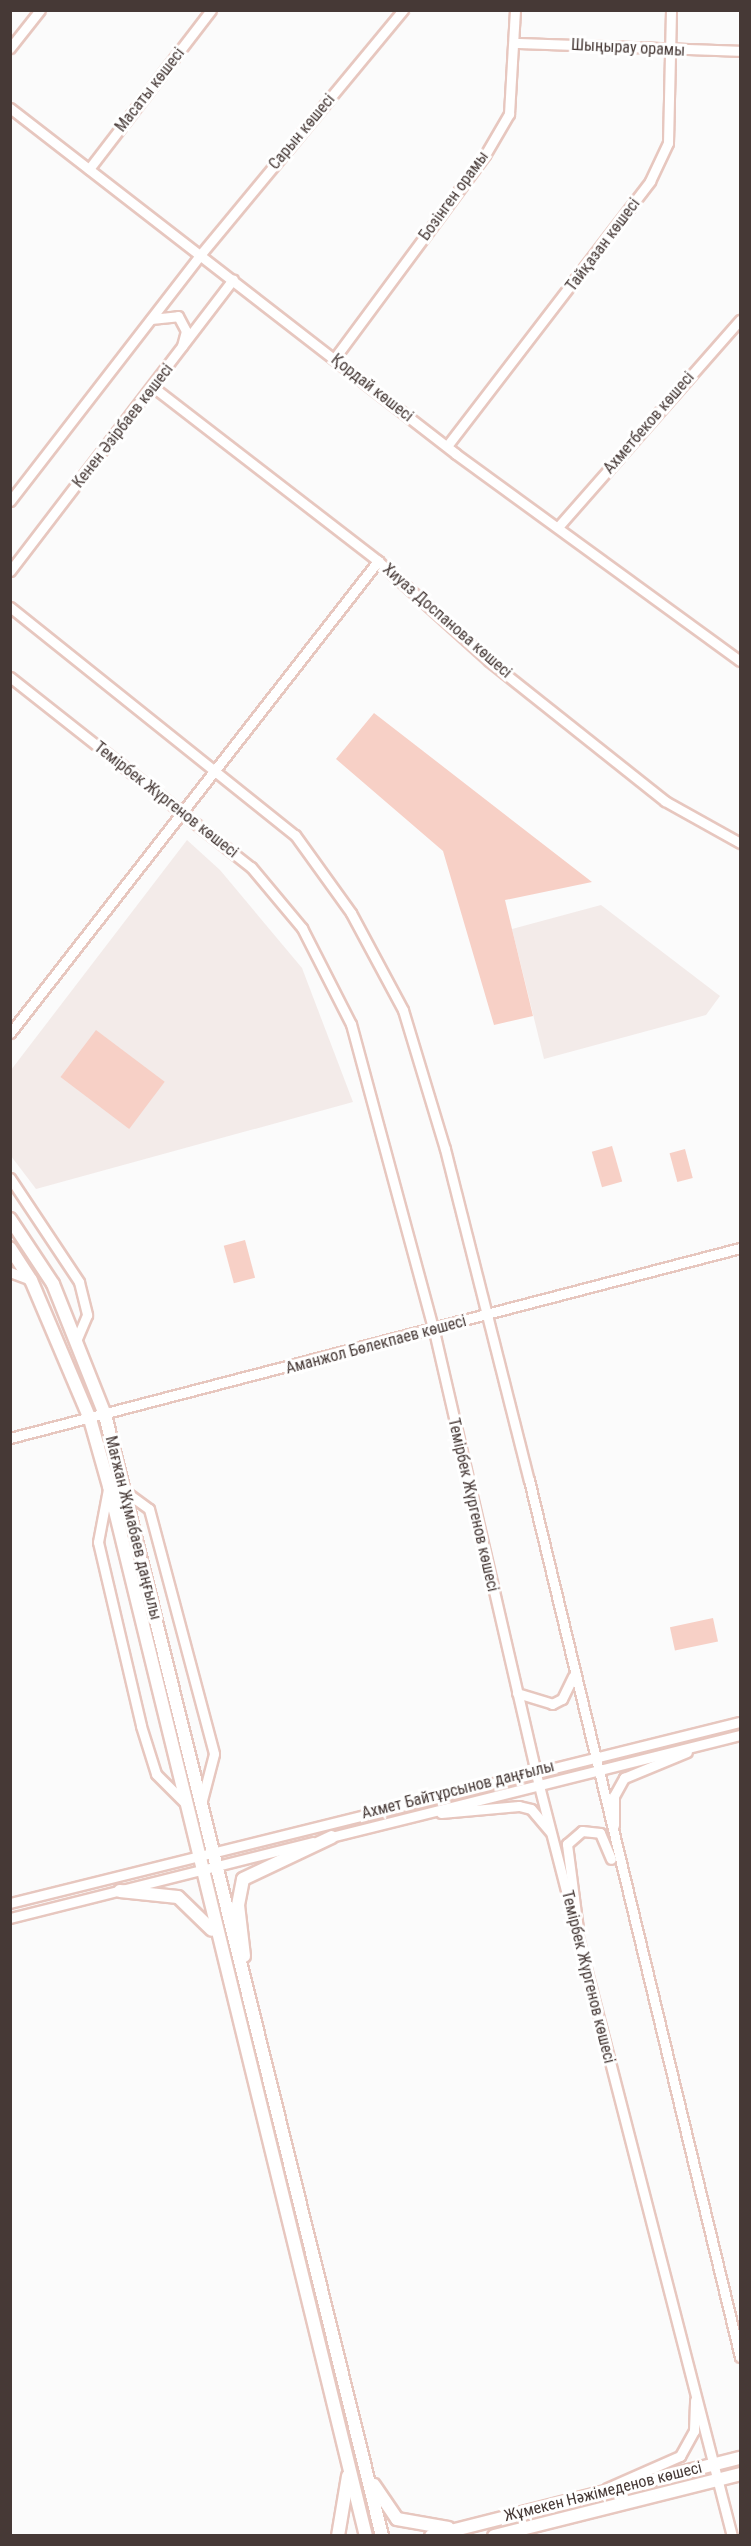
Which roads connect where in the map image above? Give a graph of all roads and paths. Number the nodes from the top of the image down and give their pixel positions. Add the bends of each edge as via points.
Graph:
1 (40, 10) edge
2 (211, 10) edge
3 (404, 10) edge
4 (515, 10) edge
5 (671, 10) edge
6 (516, 42) junction
7 (10, 48) edge
8 (672, 51) junction
9 (741, 51) edge
10 (10, 108) edge
11 (89, 169) junction
12 (201, 254) junction
13 (232, 279) junction
14 (149, 320) junction
15 (741, 320) edge
16 (181, 351) junction
17 (334, 359) junction
18 (153, 387) junction
19 (447, 446) junction
20 (10, 501) edge
21 (558, 527) junction
22 (378, 561) junction
23 (10, 571) edge
24 (10, 607) edge
25 (741, 661) edge
26 (10, 677) edge
27 (217, 770) junction
28 (186, 812) junction
29 (741, 843) edge
30 (10, 1033) edge
31 (10, 1178) edge
32 (10, 1219) edge
33 (10, 1248) edge
34 (741, 1248) edge
35 (10, 1272) edge
36 (31, 1280) junction
37 (486, 1316) junction
38 (434, 1331) junction
39 (77, 1339) junction
40 (105, 1414) junction
41 (90, 1419) junction
42 (10, 1438) edge
43 (109, 1486) junction
44 (123, 1490) junction
45 (573, 1676) junction
46 (517, 1693) junction
47 (741, 1722) edge
48 (741, 1735) edge
49 (712, 1742) junction
50 (593, 1756) junction
51 (535, 1770) junction
52 (596, 1770) junction
53 (539, 1785) junction
54 (184, 1802) junction
55 (201, 1804) junction
56 (423, 1814) junction
57 (552, 1835) junction
58 (612, 1835) junction
59 (332, 1837) junction
60 (214, 1853) junction
61 (196, 1857) junction
62 (217, 1866) junction
63 (200, 1871) junction
64 (120, 1891) junction
65 (10, 1903) edge
66 (10, 1918) edge
67 (634, 1929) junction
68 (216, 1935) junction
69 (577, 1937) junction
70 (243, 1972) junction
71 (741, 2357) edge
72 (695, 2389) junction
73 (741, 2458) edge
74 (714, 2464) junction
75 (349, 2469) junction
76 (741, 2474) edge
77 (368, 2477) junction
78 (718, 2480) junction
79 (597, 2494) junction
80 (456, 2529) junction
81 (338, 2535) edge
82 (366, 2535) edge
83 (382, 2535) edge
84 (431, 2535) edge
85 (494, 2535) edge
86 (732, 2535) edge

1 - 7 street
2 - 11 street, Масаты көшесі
3 - 12 street, Сарын көшесі
4 - 6 street, Бозінген орамы
5 - 8 street, Тайқазан көшесі
6 - 8 street, Шыңырау орамы
6 - 17 street, Бозінген орамы via 509,114 485,155
8 - 9 street, Шыңырау орамы
8 - 19 street, Тайқазан көшесі via 668,143 650,181
10 - 11 street, Қордай көшесі
11 - 12 street, Қордай көшесі
12 - 13 street, Қордай көшесі
12 - 14 street
13 - 16 street, Кенен Әзірбаев көшесі
13 - 17 street, Қордай көшесі
14 - 16 street via 178,316 186,331
14 - 20 street
15 - 21 street, Ахметбеков көшесі
16 - 18 street, Кенен Әзірбаев көшесі
17 - 19 street, Қордай көшесі
18 - 22 street
18 - 23 street, Кенен Әзірбаев көшесі
19 - 21 street, Қордай көшесі
21 - 25 street, Қордай көшесі
22 - 27 street, Хиуаз Доспанова көшесі
22 - 29 street, Хиуаз Доспанова көшесі via 480,653 665,801
24 - 27 street
26 - 28 street, Темірбек Жүргенов көшесі
27 - 28 street, Хиуаз Доспанова көшесі
27 - 37 street via 295,835 374,950 403,1011 430,1098
28 - 30 street, Хиуаз Доспанова көшесі
28 - 38 street, Темірбек Жүргенов көшесі via 251,867 302,928 329,974 355,1035
31 - 39 street via 79,1282 87,1315
32 - 39 main road, Мағжан Жұмабаев даңғылы via 53,1284
33 - 36 main road, Мағжан Жұмабаев даңғылы
34 - 37 street, Аманжол Бөлекпаев көшесі
35 - 36 street
36 - 41 main road, Мағжан Жұмабаев даңғылы
37 - 38 street, Аманжол Бөлекпаев көшесі
37 - 45 street
38 - 40 street, Аманжол Бөлекпаев көшесі
38 - 46 street, Темірбек Жүргенов көшесі
39 - 40 main road, Мағжан Жұмабаев даңғылы
40 - 41 street, Аманжол Бөлекпаев көшесі
40 - 44 main road, Мағжан Жұмабаев даңғылы
41 - 42 street, Аманжол Бөлекпаев көшесі
41 - 43 main road, Мағжан Жұмабаев даңғылы
43 - 54 main road, Мағжан Жұмабаев даңғылы
43 - 54 street via 98,1542 141,1726 156,1774
44 - 55 main road, Мағжан Жұмабаев даңғылы
44 - 55 street via 149,1509 212,1744 214,1754
45 - 46 street via 562,1699 552,1704
45 - 50 street
46 - 51 street, Темірбек Жүргенов көшесі
47 - 50 street, Ахмет Байтұрсынов даңғылы
48 - 49 street, Ахмет Байтұрсынов даңғылы
49 - 52 street, Ахмет Байтұрсынов даңғылы
49 - 58 street via 624,1778 614,1796
50 - 51 street, Ахмет Байтұрсынов даңғылы
50 - 52 street
51 - 53 street, Темірбек Жүргенов көшесі
51 - 60 street, Ахмет Байтұрсынов даңғылы
52 - 53 street, Ахмет Байтұрсынов даңғылы
52 - 58 street
53 - 56 street, Ахмет Байтұрсынов даңғылы
53 - 57 street, Темірбек Жүргенов көшесі
54 - 61 main road, Мағжан Жұмабаев даңғылы
55 - 60 main road, Мағжан Жұмабаев даңғылы
56 - 57 street via 519,1806 531,1809
56 - 59 street, Ахмет Байтұрсынов даңғылы
57 - 69 street, Темірбек Жүргенов көшесі
58 - 67 street
59 - 62 street, Ахмет Байтұрсынов даңғылы
59 - 70 main road via 243,1880 238,1905
60 - 61 street, Ахмет Байтұрсынов даңғылы
60 - 62 main road, Мағжан Жұмабаев даңғылы
61 - 63 main road, Мағжан Жұмабаев даңғылы
61 - 65 street, Ахмет Байтұрсынов даңғылы
62 - 63 street, Ахмет Байтұрсынов даңғылы
62 - 70 main road, Мағжан Жұмабаев даңғылы
63 - 64 street, Ахмет Байтұрсынов даңғылы
63 - 68 main road, Мағжан Жұмабаев даңғылы
64 - 66 street, Ахмет Байтұрсынов даңғылы
64 - 68 main road via 178,1897 197,1910
67 - 69 street via 607,1841 590,1830 574,1834 567,1844 580,1916
67 - 71 street
68 - 75 main road, Мағжан Жұмабаев даңғылы
69 - 72 street, Темірбек Жүргенов көшесі
70 - 77 main road
72 - 74 street, Темірбек Жүргенов көшесі
72 - 79 street via 694,2431 680,2456
73 - 74 main road, Жұмекен Нәжімеденов көшесі
74 - 78 street, Темірбек Жүргенов көшесі
74 - 79 main road, Жұмекен Нәжімеденов көшесі
75 - 81 main road
75 - 82 main road, Мағжан Жұмабаев даңғылы
76 - 78 main road, Жұмекен Нәжімеденов көшесі
77 - 80 main road via 398,2518
77 - 83 main road
78 - 85 main road, Жұмекен Нәжімеденов көшесі
78 - 86 street
79 - 80 main road, Жұмекен Нәжімеденов көшесі
80 - 84 main road, Жұмекен Нәжімеденов көшесі

